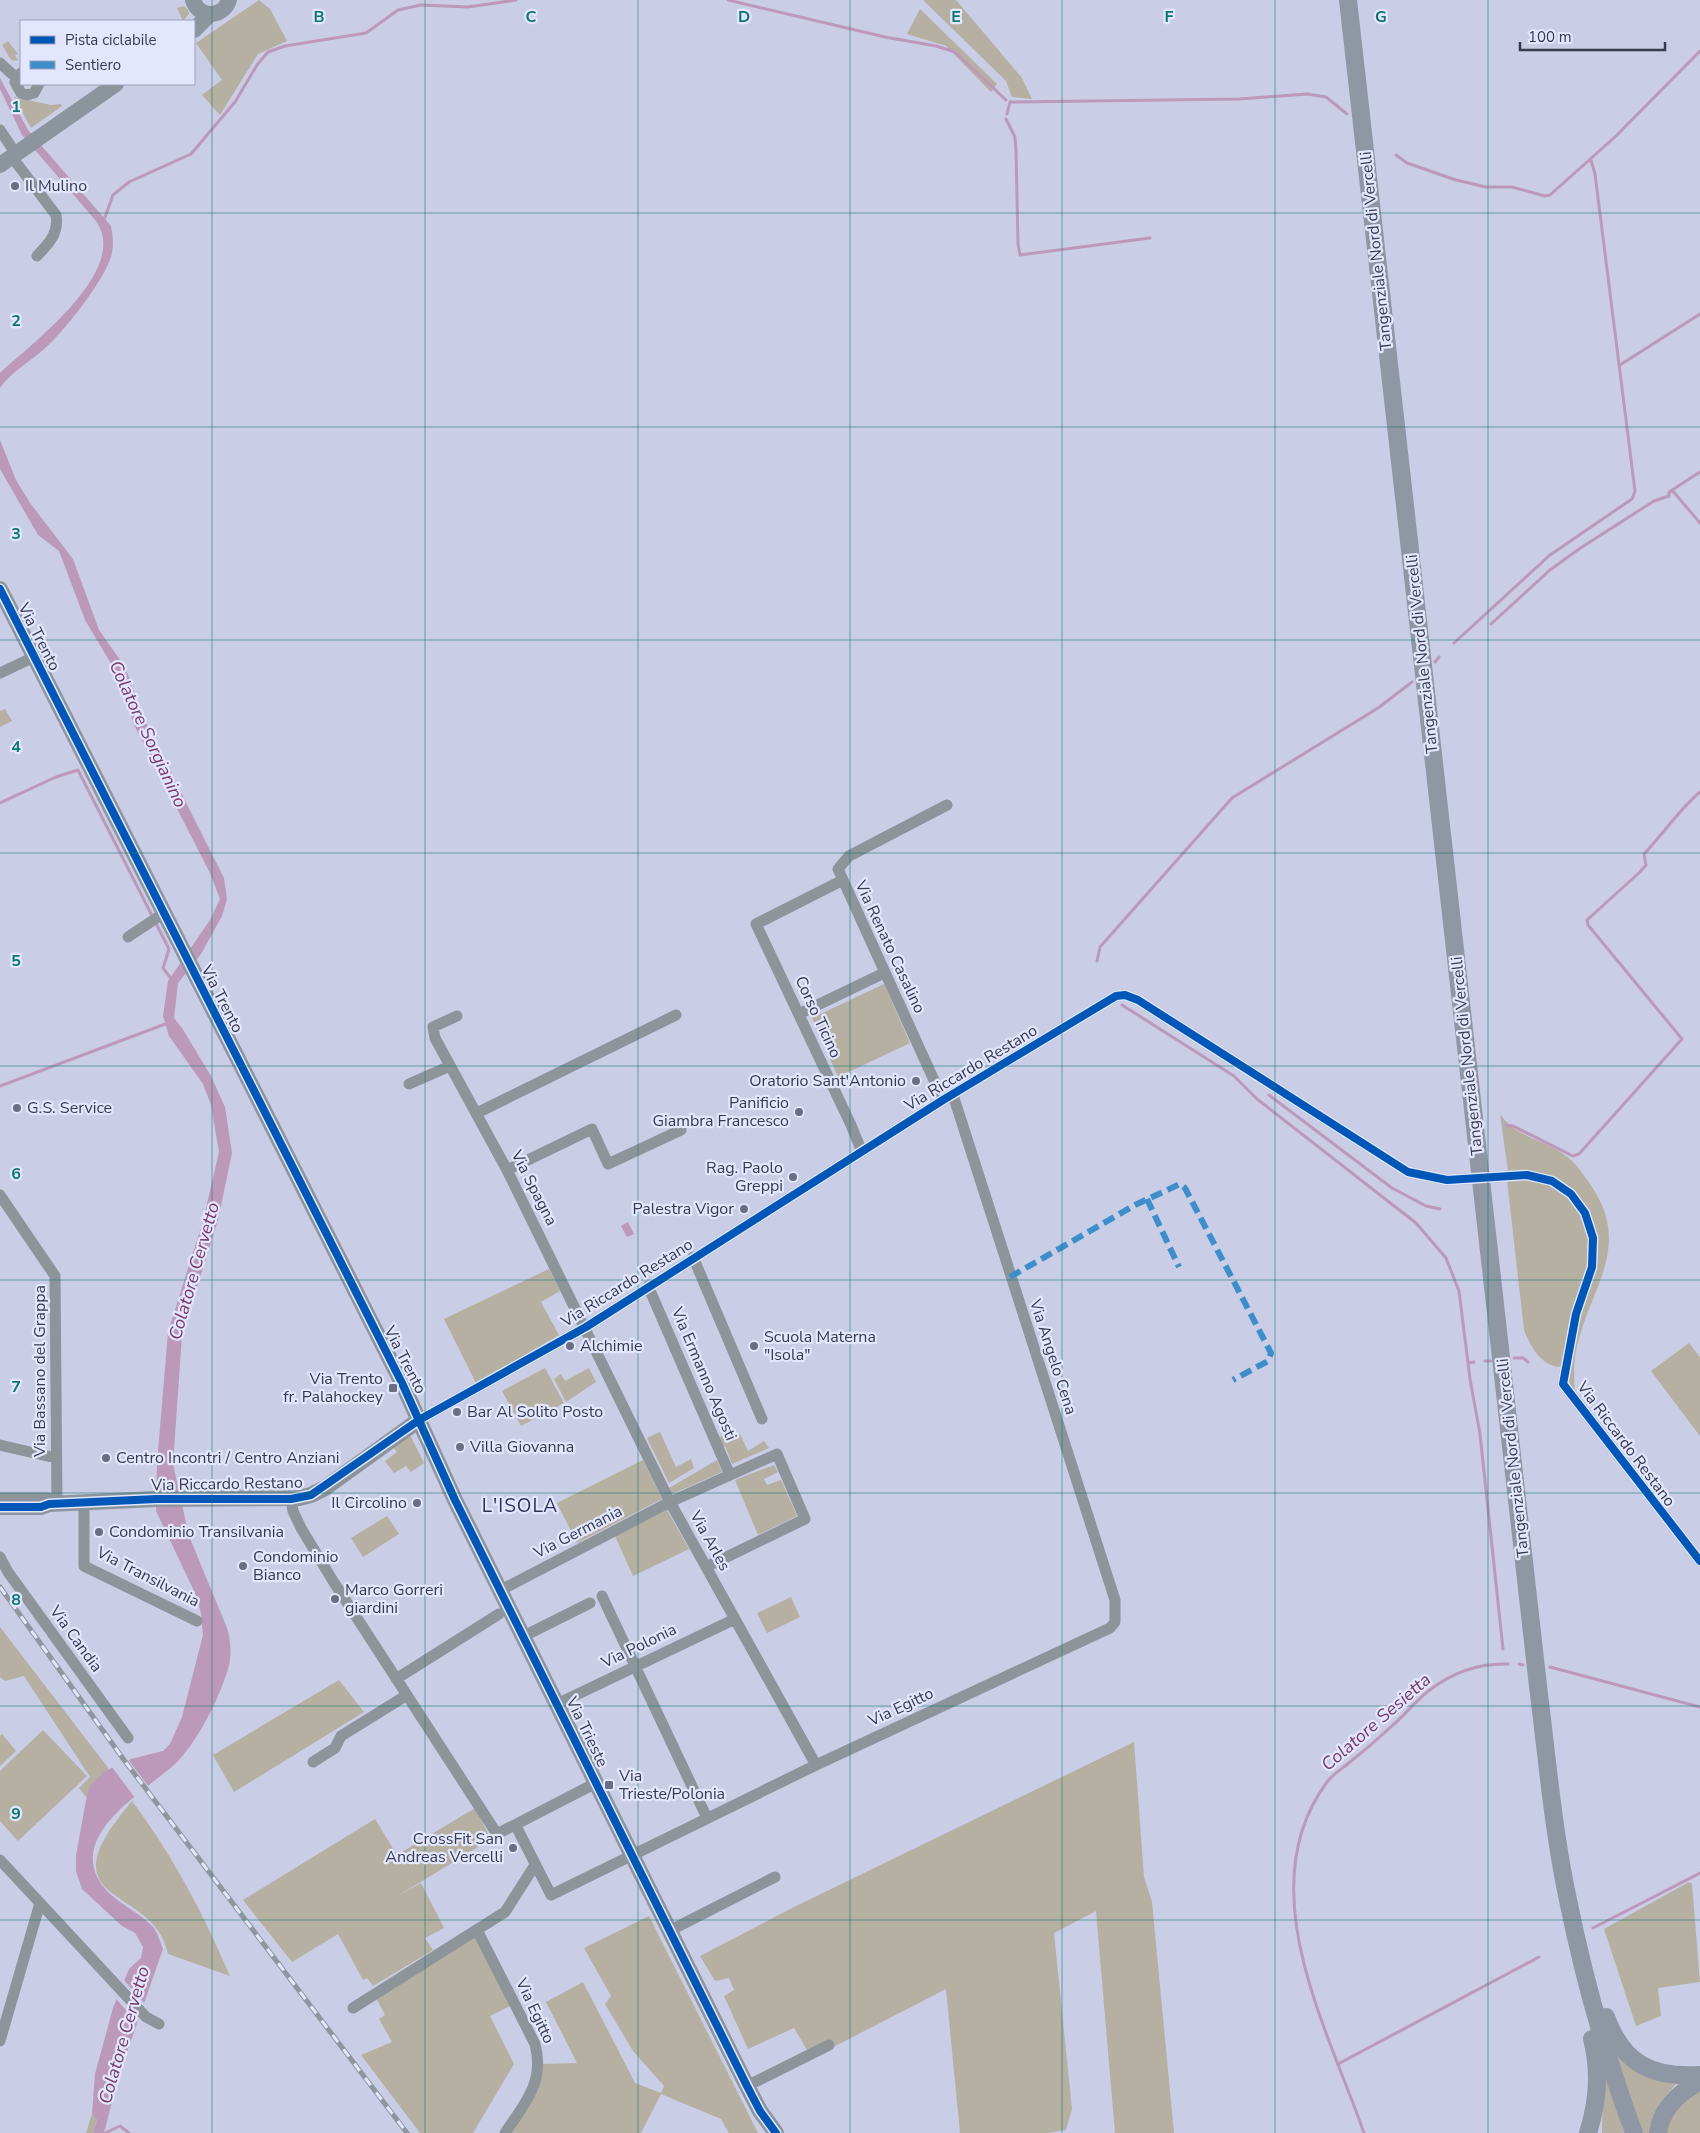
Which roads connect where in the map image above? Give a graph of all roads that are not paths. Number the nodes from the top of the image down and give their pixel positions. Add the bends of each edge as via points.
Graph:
1 (1348, 0) edge
2 (231, 1) edge
3 (194, 2) edge
4 (210, 14) junction
5 (190, 20) edge
6 (195, 29) edge
7 (0, 62) edge
8 (19, 74) edge
9 (38, 85) edge
10 (115, 85) edge
11 (0, 130) edge
12 (19, 152) edge
13 (37, 256) dead end
14 (0, 590) edge
15 (34, 657) junction
16 (0, 673) edge
17 (948, 805) dead end
18 (841, 881) junction
19 (157, 918) junction
20 (128, 938) dead end
21 (884, 973) junction
22 (799, 1014) junction
23 (676, 1015) dead end
24 (457, 1016) dead end
25 (450, 1066) junction
26 (409, 1084) dead end
27 (948, 1098) junction
28 (477, 1113) junction
29 (681, 1130) dead end
30 (862, 1152) junction
31 (507, 1170) junction
32 (0, 1195) edge
33 (693, 1257) junction
34 (648, 1286) junction
35 (586, 1327) junction
36 (762, 1419) dead end
37 (419, 1420) junction
38 (0, 1445) edge
39 (56, 1458) junction
40 (730, 1475) junction
41 (0, 1498) edge
42 (291, 1499) junction
43 (84, 1502) junction
44 (670, 1502) junction
45 (55, 1504) junction
46 (0, 1507) edge
47 (0, 1557) edge
48 (1700, 1561) edge
49 (706, 1568) junction
50 (501, 1590) junction
51 (602, 1596) dead end
52 (590, 1602) dead end
53 (499, 1614) dead end
54 (735, 1618) junction
55 (197, 1621) dead end
56 (1110, 1628) joint
57 (524, 1636) junction
58 (635, 1666) junction
59 (396, 1679) junction
60 (407, 1695) junction
61 (557, 1704) junction
62 (128, 1738) dead end
63 (313, 1762) dead end
64 (816, 1764) junction
65 (596, 1783) junction
66 (707, 1818) junction
67 (516, 1826) junction
68 (633, 1855) junction
69 (0, 1860) edge
70 (1561, 1861) junction
71 (535, 1865) junction
72 (775, 1878) dead end
73 (1568, 1899) junction
74 (40, 1903) junction
75 (477, 1930) junction
76 (671, 1930) junction
77 (353, 2008) dead end
78 (159, 2024) dead end
79 (0, 2041) edge
80 (829, 2045) dead end
81 (1700, 2075) edge
82 (1700, 2081) edge
83 (747, 2086) junction
84 (760, 2111) junction
85 (506, 2133) edge
86 (768, 2133) edge
87 (776, 2133) edge
88 (1588, 2133) edge
89 (1634, 2133) edge
90 (1658, 2133) edge

1 - 70 main road, Tangenziale Nord di Vercelli via 1538,1686
2 - 4 street via 221,12
3 - 4 street via 200,11
3 - 5 street
4 - 6 street
7 - 8 street via 12,74
8 - 9 street via 15,85 24,94 34,93
10 - 12 street
11 - 12 street
12 - 13 street via 56,215 58,226 54,238
14 - 15 street, Via Trento
15 - 16 street
15 - 19 street, Via Trento
17 - 18 street, Via Renato Casalino via 849,856 838,869
18 - 21 street, Via Renato Casalino
18 - 22 street, Corso Ticino via 756,924
19 - 20 street
19 - 37 street, Via Trento via 181,948
21 - 22 street
21 - 27 street, Via Renato Casalino
22 - 30 street, Corso Ticino
23 - 28 street
24 - 25 street, Via Spagna via 433,1027 435,1038
25 - 26 street
25 - 28 street, Via Spagna
27 - 30 street, Via Riccardo Restano
27 - 48 street, Via Riccardo Restano, bridge via 1116,996 1125,995 1138,1000 1408,1172 1447,1180 1527,1175 1552,1181 1570,1194 1584,1213 1592,1238 1592,1267 1576,1314 1563,1384
27 - 56 street, Via Angelo Cena via 1115,1600 1115,1622
28 - 31 street, Via Spagna
29 - 31 street via 608,1164 592,1129
30 - 33 street, Via Riccardo Restano
31 - 35 street, Via Spagna
32 - 39 street, Via Bassano del Grappa via 55,1276
33 - 34 street, Via Riccardo Restano
33 - 36 street
34 - 35 street, Via Riccardo Restano
34 - 40 street, Via Ermanno Agosti
35 - 37 street, Via Riccardo Restano
35 - 44 street, Via Arles
37 - 42 street, Via Riccardo Restano via 324,1488 311,1495
37 - 50 street, Via Trieste
38 - 39 street
39 - 45 street, Via Bassano del Grappa
40 - 44 street, Via Germania
40 - 49 street, Via Germania via 777,1454 805,1519
41 - 45 street, Via Riccardo Restano via 48,1498
42 - 43 street, Via Riccardo Restano via 156,1498
42 - 59 street via 301,1528
43 - 45 street, Via Riccardo Restano
43 - 55 street, Via Transilvania via 84,1566
44 - 49 street, Via Arles
44 - 50 street, Via Germania
45 - 46 street, Via Riccardo Restano
47 - 62 street, Via Candia
49 - 54 street, Via Arles
50 - 57 street, Via Trieste
51 - 58 street
52 - 57 street
53 - 59 street
54 - 58 street, Via Polonia
54 - 64 street, Via Arles
56 - 64 street, Via Egitto
57 - 61 street, Via Trieste
58 - 61 street, Via Polonia
58 - 66 street
59 - 60 street
60 - 63 street via 341,1736 335,1748
60 - 67 street via 492,1830 497,1834
61 - 65 street, Via Trieste
64 - 66 street, Via Egitto
65 - 67 street
65 - 68 street, Via Trieste
66 - 68 street, Via Egitto
67 - 71 street, Via Egitto
68 - 71 street, Via Egitto via 551,1896
68 - 76 street, Via Trieste
69 - 74 street
70 - 73 main road, Tangenziale Nord di Vercelli
70 - 81 main road via 1574,1892 1598,1995 1618,2043 1630,2058 1647,2069 1673,2076
71 - 75 street via 506,1912
72 - 76 street
73 - 88 main road via 1565,1933 1596,2059 1597,2091
73 - 89 main road, Tangenziale Nord di Vercelli via 1586,1984
74 - 78 street via 119,1990 146,2017
74 - 79 street
75 - 77 street
75 - 85 street, Via Egitto via 538,2055 534,2088
76 - 83 street, Via Trieste
80 - 83 street
82 - 90 main road via 1671,2101
83 - 84 street
84 - 86 street
84 - 87 street

